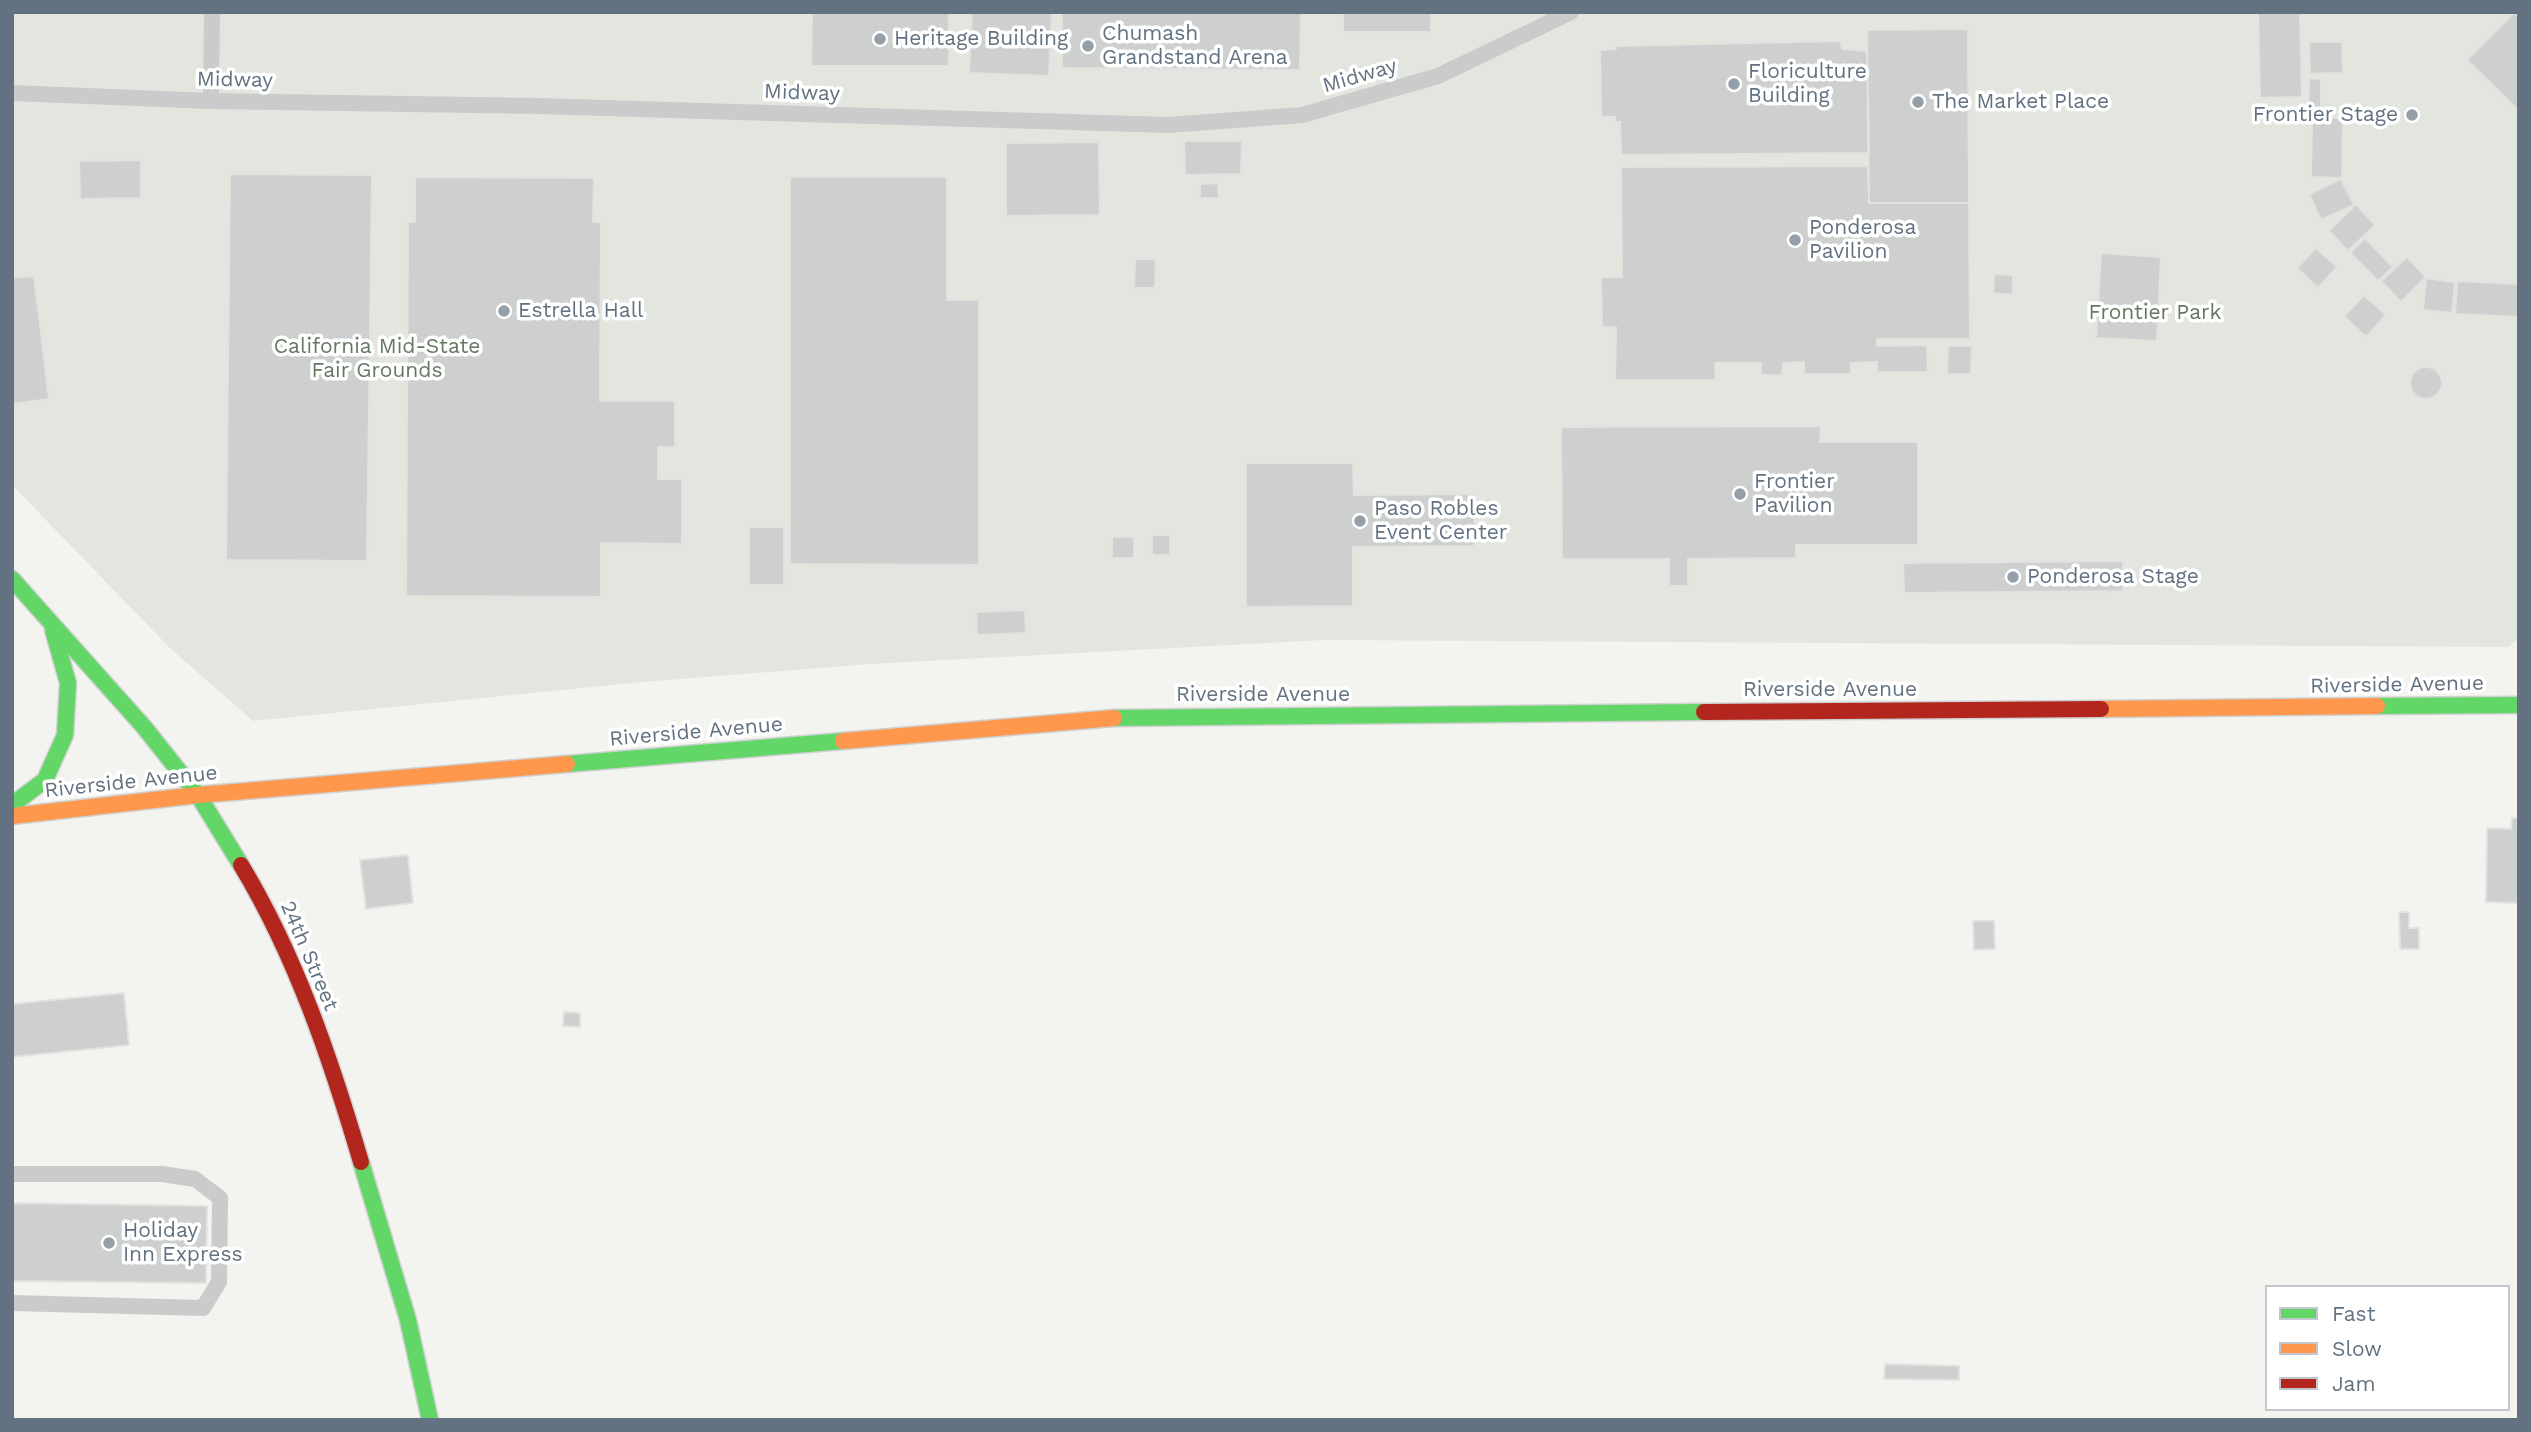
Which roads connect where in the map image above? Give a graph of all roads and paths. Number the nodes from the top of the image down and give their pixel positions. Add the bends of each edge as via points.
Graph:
1 (212, 12) edge
2 (1571, 12) edge
3 (12, 93) edge
4 (211, 101) junction
5 (12, 579) edge
6 (51, 622) junction
7 (2519, 705) edge
8 (198, 795) junction
9 (12, 805) edge
10 (12, 816) edge
11 (12, 1174) edge
12 (12, 1303) edge
13 (430, 1420) edge

1 - 4 lane
2 - 4 lane, Midway via 1438,76 1351,101 1301,115 1169,125
3 - 4 lane, Midway
5 - 6 main road, 24th Street
6 - 8 main road, 24th Street
6 - 9 main road via 68,683 65,734 45,780
7 - 8 main road, Riverside Avenue via 1132,717
8 - 10 main road, Riverside Avenue
8 - 13 main road, 24th Street via 261,898 311,1009 408,1320
11 - 12 lane via 162,1174 195,1179 220,1198 219,1282 203,1308

